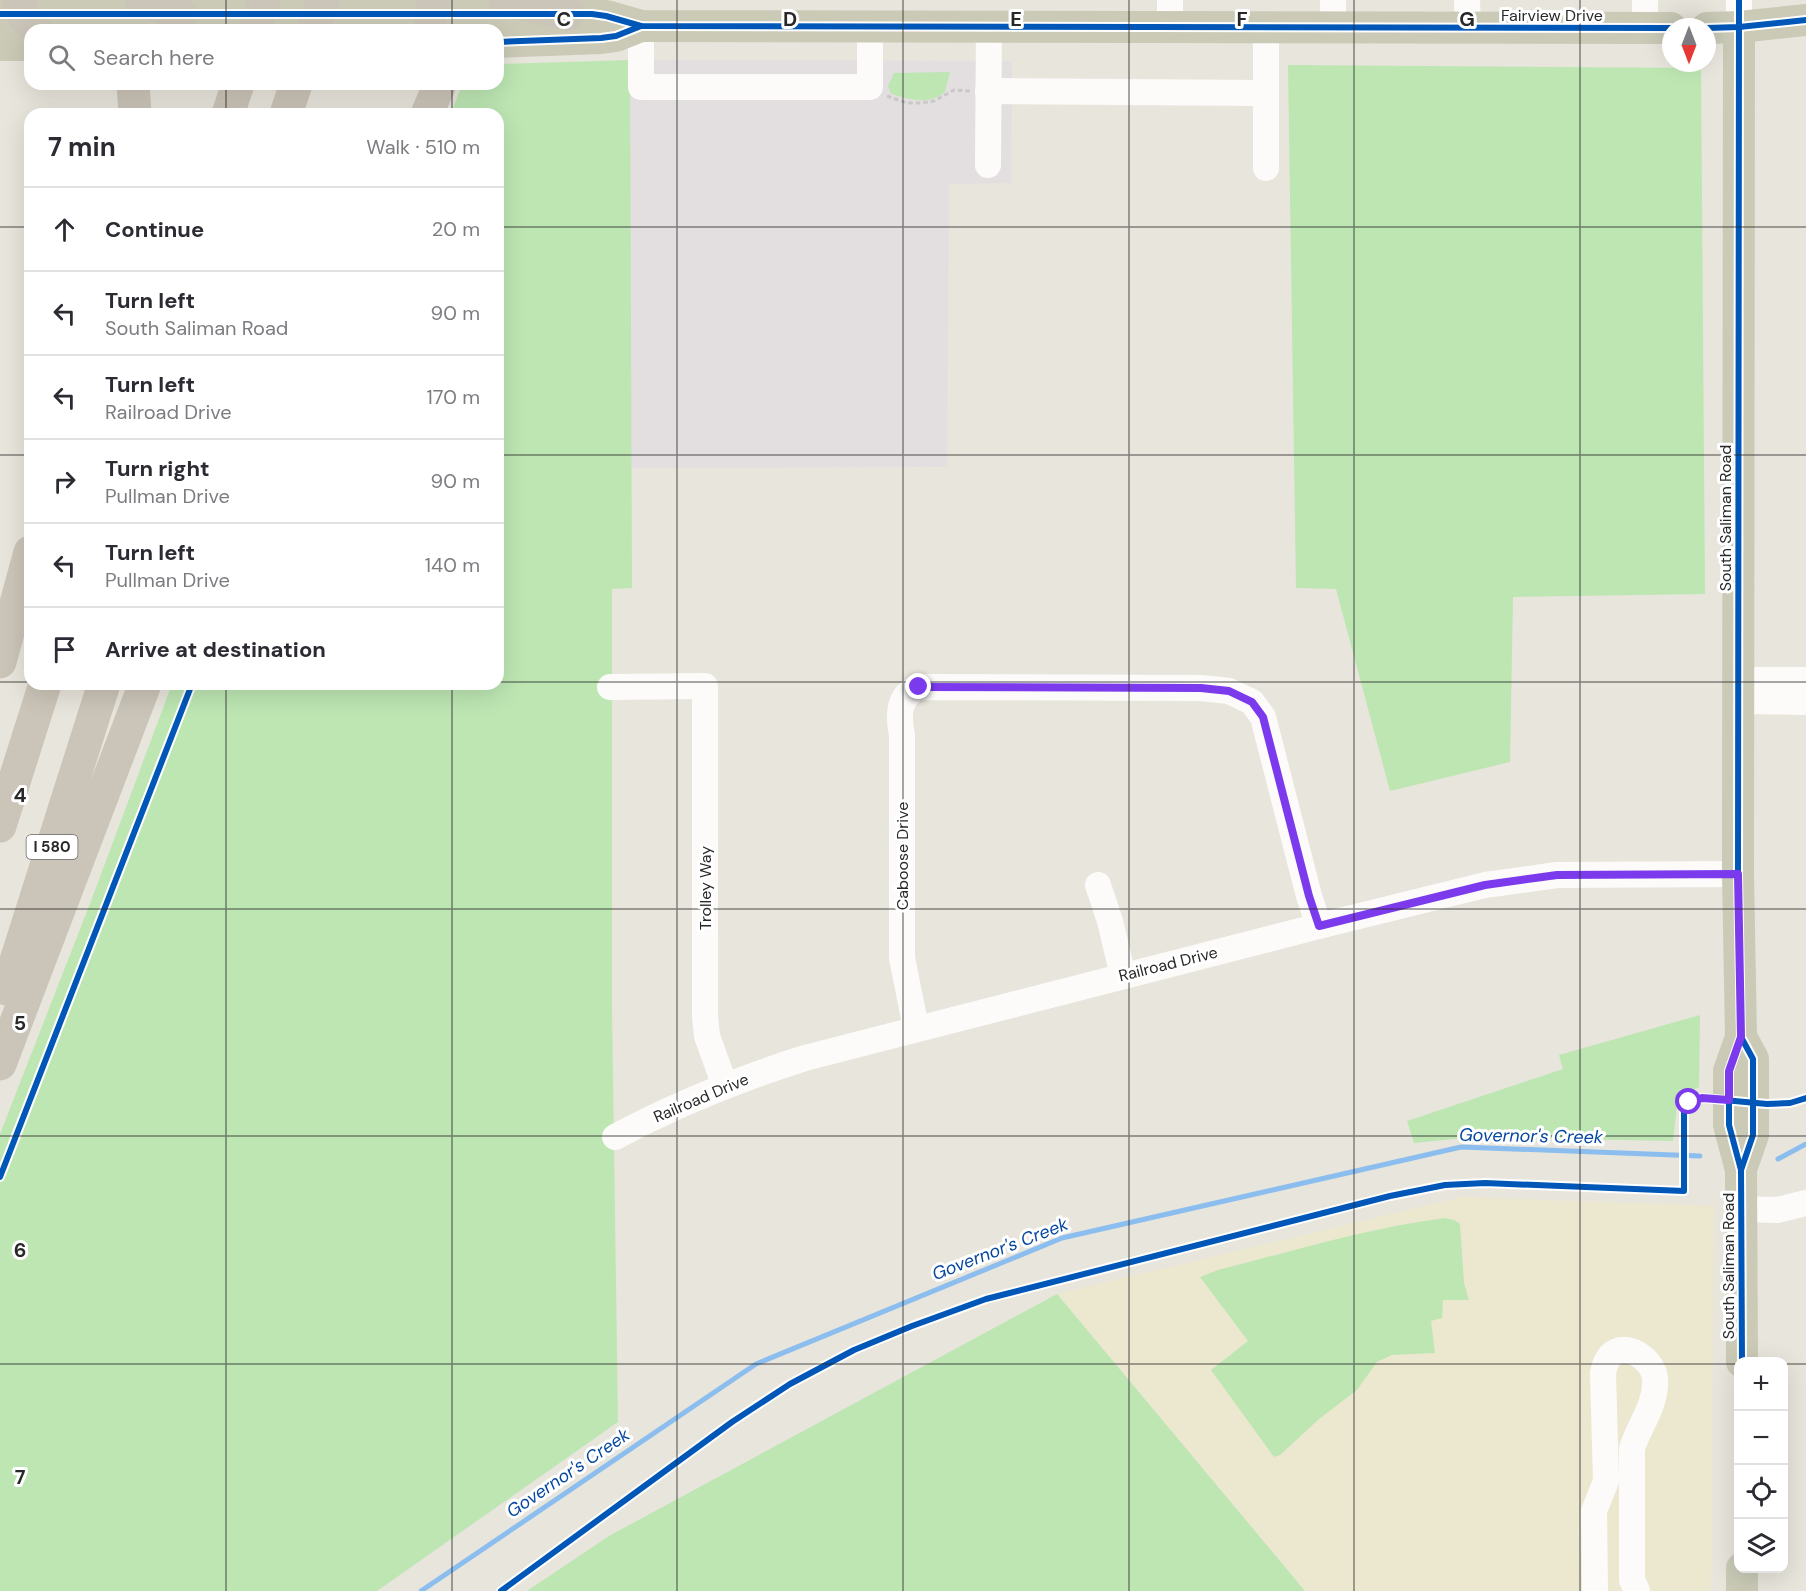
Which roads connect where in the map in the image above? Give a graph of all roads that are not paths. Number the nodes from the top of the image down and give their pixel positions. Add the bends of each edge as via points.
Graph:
1 (141, 0) edge
2 (259, 0) edge
3 (264, 0) edge
4 (323, 0) edge
5 (505, 0) edge
6 (1170, 13) edge
7 (181, 14) junction
8 (568, 14) junction
9 (1333, 14) edge
10 (1468, 14) edge
11 (1739, 14) edge
12 (432, 15) edge
13 (1654, 19) edge
14 (1806, 20) edge
15 (22, 21) edge
16 (254, 24) edge
17 (255, 24) edge
18 (315, 24) edge
19 (1716, 24) edge
20 (641, 26) junction
21 (870, 27) junction
22 (988, 27) junction
23 (1266, 27) junction
24 (504, 42) edge
25 (0, 45) edge
26 (134, 90) edge
27 (236, 90) edge
28 (294, 90) edge
29 (415, 90) edge
30 (438, 90) edge
31 (983, 91) junction
32 (1265, 93) junction
33 (135, 108) edge
34 (230, 108) edge
35 (288, 108) edge
36 (411, 108) edge
37 (430, 108) edge
38 (988, 165) dead end
39 (1266, 168) dead end
40 (24, 574) edge
41 (0, 662) edge
42 (610, 687) dead end
43 (43, 690) edge
44 (102, 690) edge
45 (143, 690) edge
46 (1739, 691) junction
47 (1803, 691) edge
48 (0, 826) edge
49 (1738, 874) junction
50 (1098, 885) dead end
51 (1319, 926) junction
52 (1123, 976) junction
53 (0, 1011) edge
54 (916, 1028) junction
55 (0, 1064) edge
56 (724, 1086) junction
57 (615, 1137) dead end
58 (1806, 1203) edge
59 (1741, 1209) junction
60 (1742, 1357) edge
61 (1742, 1573) edge
62 (1595, 1591) edge
63 (1637, 1591) edge
64 (1742, 1591) edge

1 - 7 highway
2 - 16 highway
3 - 17 highway
4 - 18 highway
5 - 8 highway
6 - 22 main road, Fairview Drive
6 - 23 main road, Fairview Drive
7 - 12 main road, Fairview Drive
7 - 15 main road, Fairview Drive
8 - 12 main road, Fairview Drive
8 - 20 main road, Fairview Drive via 606,16
9 - 10 main road, Fairview Drive
9 - 23 main road, Fairview Drive
10 - 13 main road, Fairview Drive
11 - 14 main road
11 - 19 main road
11 - 46 main road, South Saliman Road
15 - 25 main road, Fairview Drive
20 - 21 main road, Fairview Drive
20 - 21 street via 641,87 870,87
20 - 24 main road, Fairview Drive via 602,38
21 - 22 main road, Fairview Drive
22 - 31 street
23 - 32 street
26 - 33 highway
27 - 34 highway
28 - 35 highway
29 - 36 highway
30 - 37 highway
31 - 32 street
31 - 38 street
32 - 39 street
40 - 41 highway
42 - 56 street, Trolley Way via 705,686 705,1016 706,1036
43 - 48 highway
44 - 53 highway, I 580
45 - 55 highway
46 - 47 street
46 - 49 main road, South Saliman Road
49 - 51 street, Railroad Drive via 1557,875 1485,885
49 - 59 main road, South Saliman Road via 1741,1037 1729,1071 1729,1125 1741,1170
50 - 52 street
51 - 52 street, Railroad Drive
51 - 54 street, Caboose Drive via 1263,717 1252,702 1229,691 1201,688 919,687 906,696 899,710 902,958
52 - 54 street, Railroad Drive
54 - 56 street, Railroad Drive via 805,1058
56 - 57 street, Railroad Drive
58 - 59 street via 1777,1210
59 - 60 main road, South Saliman Road
61 - 64 main road
62 - 63 street via 1594,1511 1606,1481 1603,1373 1612,1354 1623,1350 1644,1356 1655,1376 1652,1404 1632,1448 1632,1580

